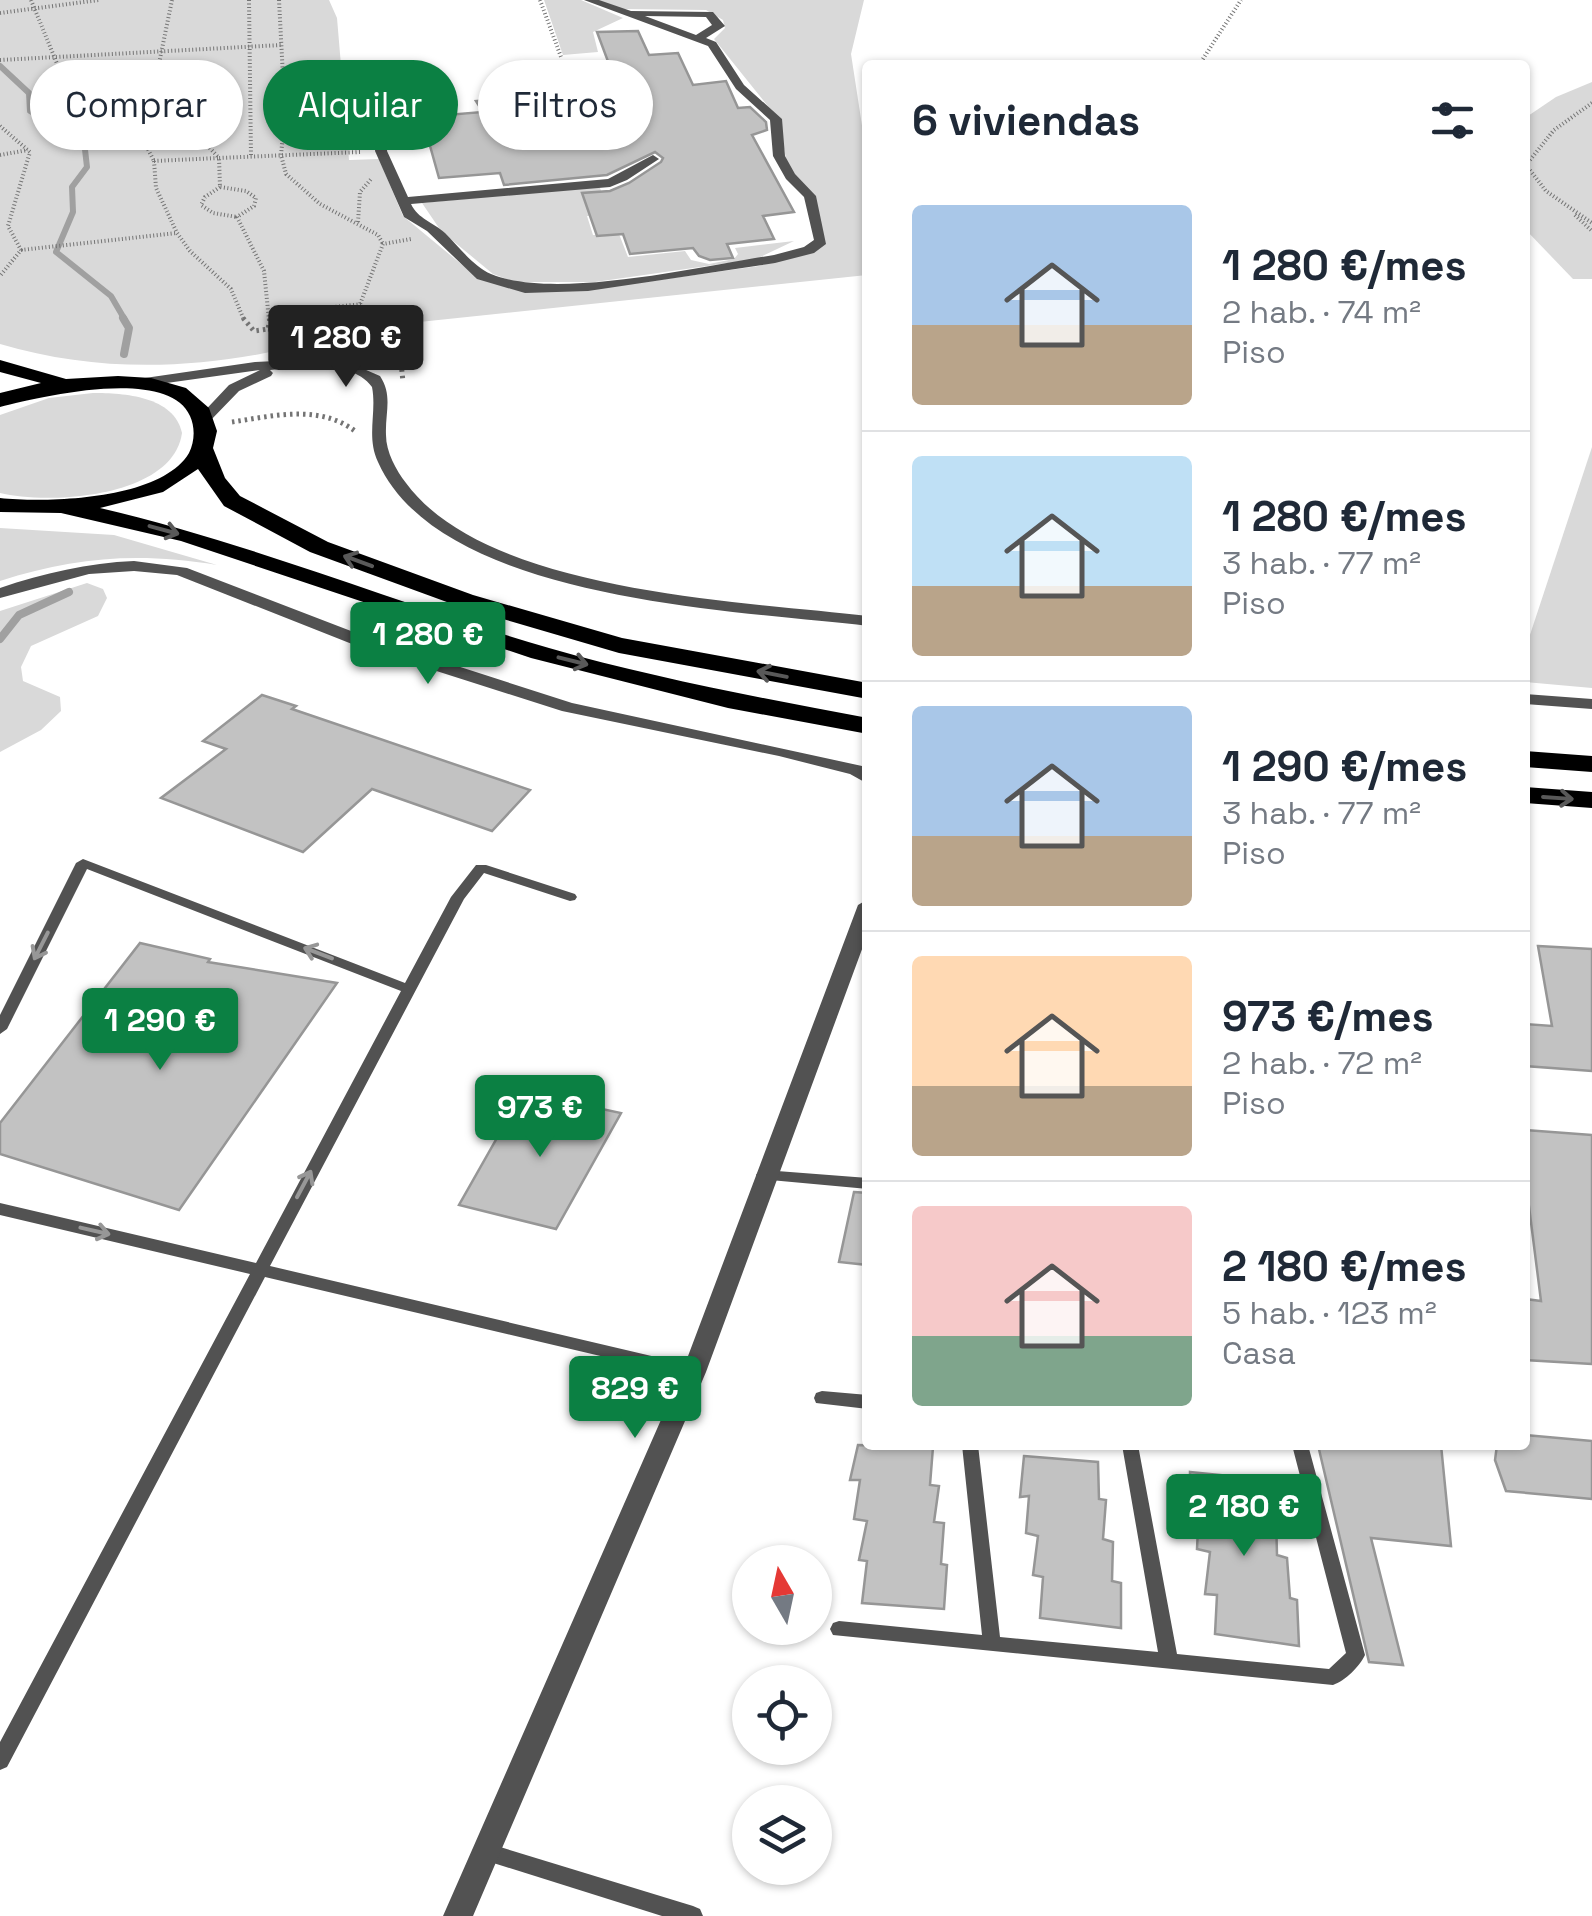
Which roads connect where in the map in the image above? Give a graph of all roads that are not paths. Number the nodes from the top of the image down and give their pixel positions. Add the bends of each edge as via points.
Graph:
1 (589, 0) edge
2 (621, 13) junction
3 (697, 39) junction
4 (382, 150) edge
5 (653, 160) dead end
6 (404, 201) junction
7 (282, 365) junction
8 (0, 366) edge
9 (73, 382) junction
10 (138, 383) junction
11 (0, 400) edge
12 (204, 419) junction
13 (202, 449) junction
14 (0, 505) edge
15 (69, 508) junction
16 (0, 593) edge
17 (862, 620) edge
18 (862, 690) edge
19 (1530, 699) edge
20 (1592, 704) edge
21 (862, 725) edge
22 (1530, 760) edge
23 (1592, 764) edge
24 (862, 774) edge
25 (1530, 795) edge
26 (1592, 800) edge
27 (570, 897) dead end
28 (862, 921) edge
29 (408, 989) junction
30 (0, 1029) edge
31 (764, 1175) junction
32 (862, 1183) edge
33 (0, 1209) edge
34 (259, 1270) junction
35 (694, 1372) junction
36 (822, 1398) dead end
37 (862, 1401) edge
38 (971, 1450) edge
39 (1131, 1450) edge
40 (1301, 1450) edge
41 (839, 1629) dead end
42 (992, 1644) junction
43 (1169, 1661) junction
44 (0, 1761) edge
45 (487, 1852) junction
46 (458, 1916) edge
47 (693, 1916) edge

1 - 2 street
2 - 3 street
2 - 3 street via 709,14 719,26
3 - 6 street via 722,54 740,87 776,119 779,156 810,196 816,216 821,241 808,250 588,287 524,289 482,276 432,228 410,217
4 - 6 street
5 - 6 street via 610,183
7 - 10 street
7 - 12 street via 234,388
7 - 17 street via 334,363 378,383 384,402 378,444 398,486 441,525 482,548 559,574 647,592
8 - 9 highway
9 - 10 highway
9 - 11 highway
10 - 12 highway via 181,396
12 - 13 highway
13 - 15 highway via 143,491
18 -> 13 highway via 619,644 464,600 320,546 232,501 214,480
14 - 15 highway
15 -> 21 highway via 188,536 540,652 728,700
16 - 24 street via 48,576 115,565 180,571 358,640 568,707
19 - 20 street
22 - 23 highway
25 -> 26 highway
27 - 29 lane via 482,868
28 - 31 street
29 -> 30 lane via 82,864
34 -> 29 lane
31 - 32 lane
31 - 35 street
33 -> 34 lane
34 - 35 lane
34 - 44 lane
35 - 45 street
36 - 37 lane
38 - 42 lane
39 - 43 lane
40 - 43 lane via 1356,1655 1334,1677
41 - 42 lane
42 - 43 lane
45 - 46 street
45 - 47 lane

